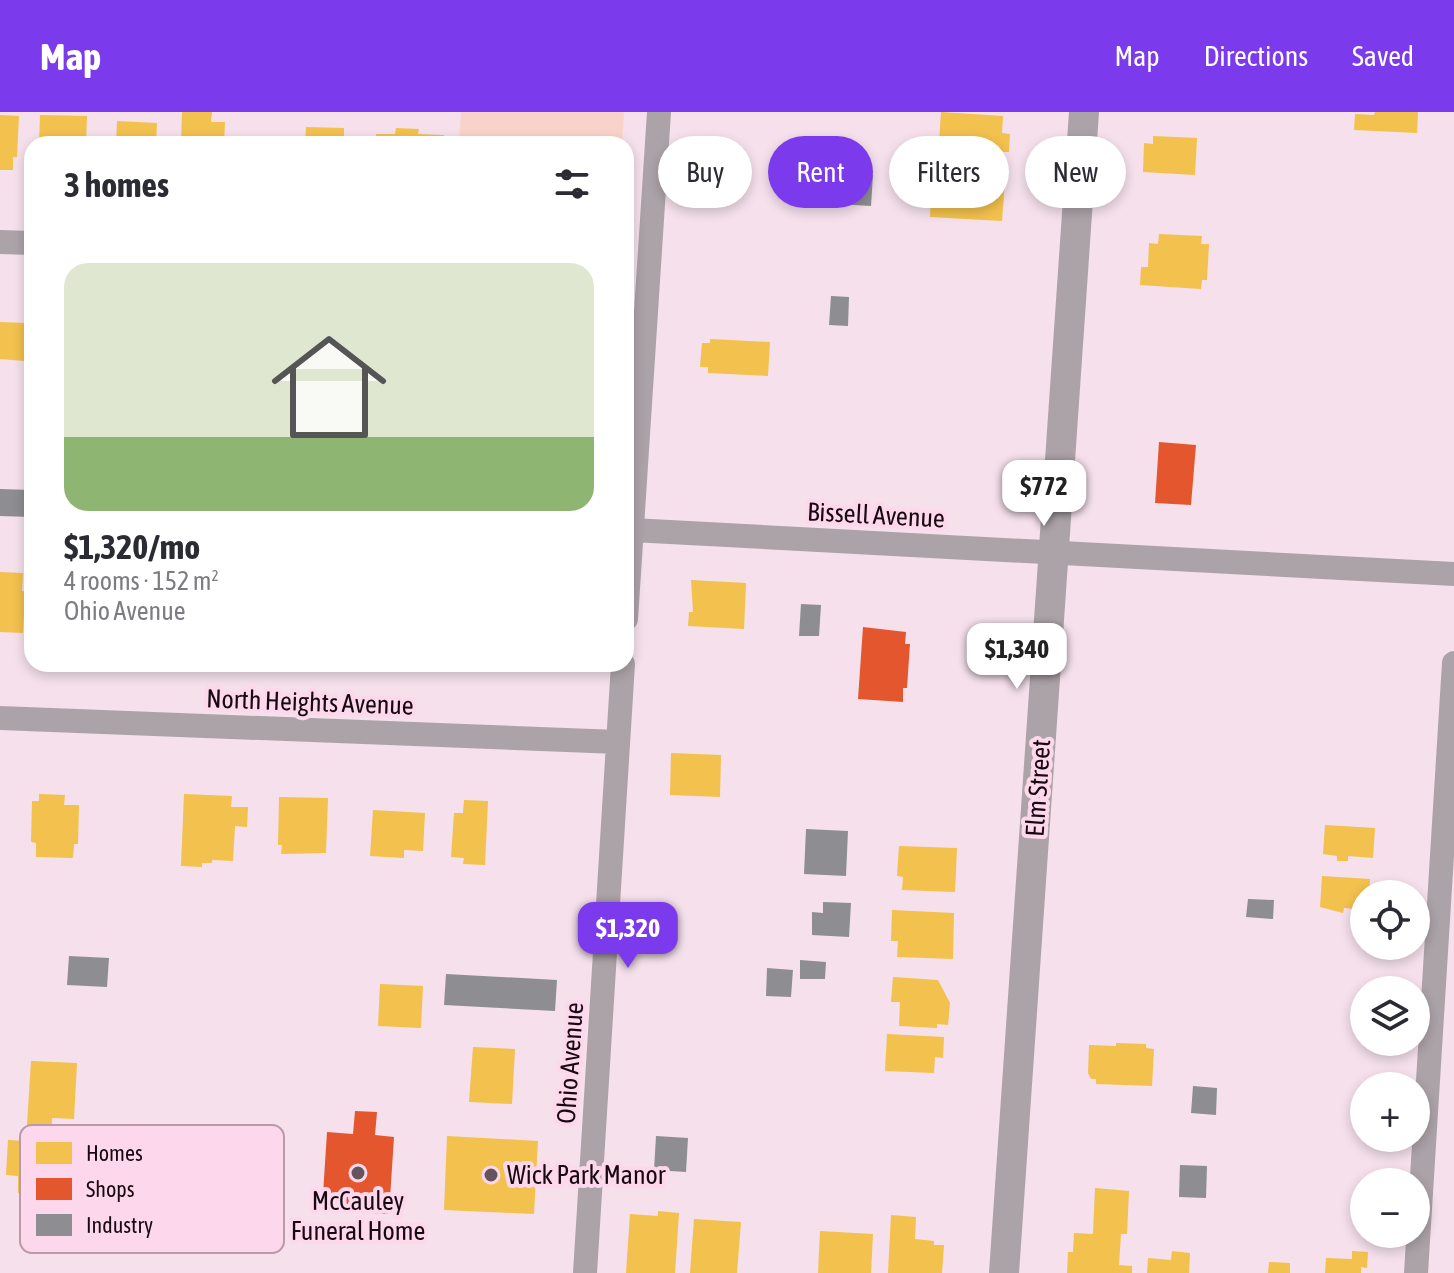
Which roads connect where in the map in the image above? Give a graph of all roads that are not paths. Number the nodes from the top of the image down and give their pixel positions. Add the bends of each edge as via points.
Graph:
1 (659, 112) edge
2 (1084, 112) edge
3 (0, 242) edge
4 (24, 243) edge
5 (638, 267) edge
6 (634, 442) edge
7 (634, 530) edge
8 (1054, 553) junction
9 (1454, 574) edge
10 (1454, 663) edge
11 (622, 672) edge
12 (0, 718) edge
13 (618, 742) junction
14 (585, 1273) edge
15 (1004, 1273) edge
16 (1416, 1273) edge

1 - 5 street
2 - 8 street, Elm Street
3 - 4 street
5 - 6 street
7 - 8 street, Bissell Avenue
8 - 9 street, Bissell Avenue
8 - 15 street, Elm Street
10 - 16 street
11 - 13 street, Ohio Avenue
12 - 13 street, North Heights Avenue
13 - 14 street, Ohio Avenue

